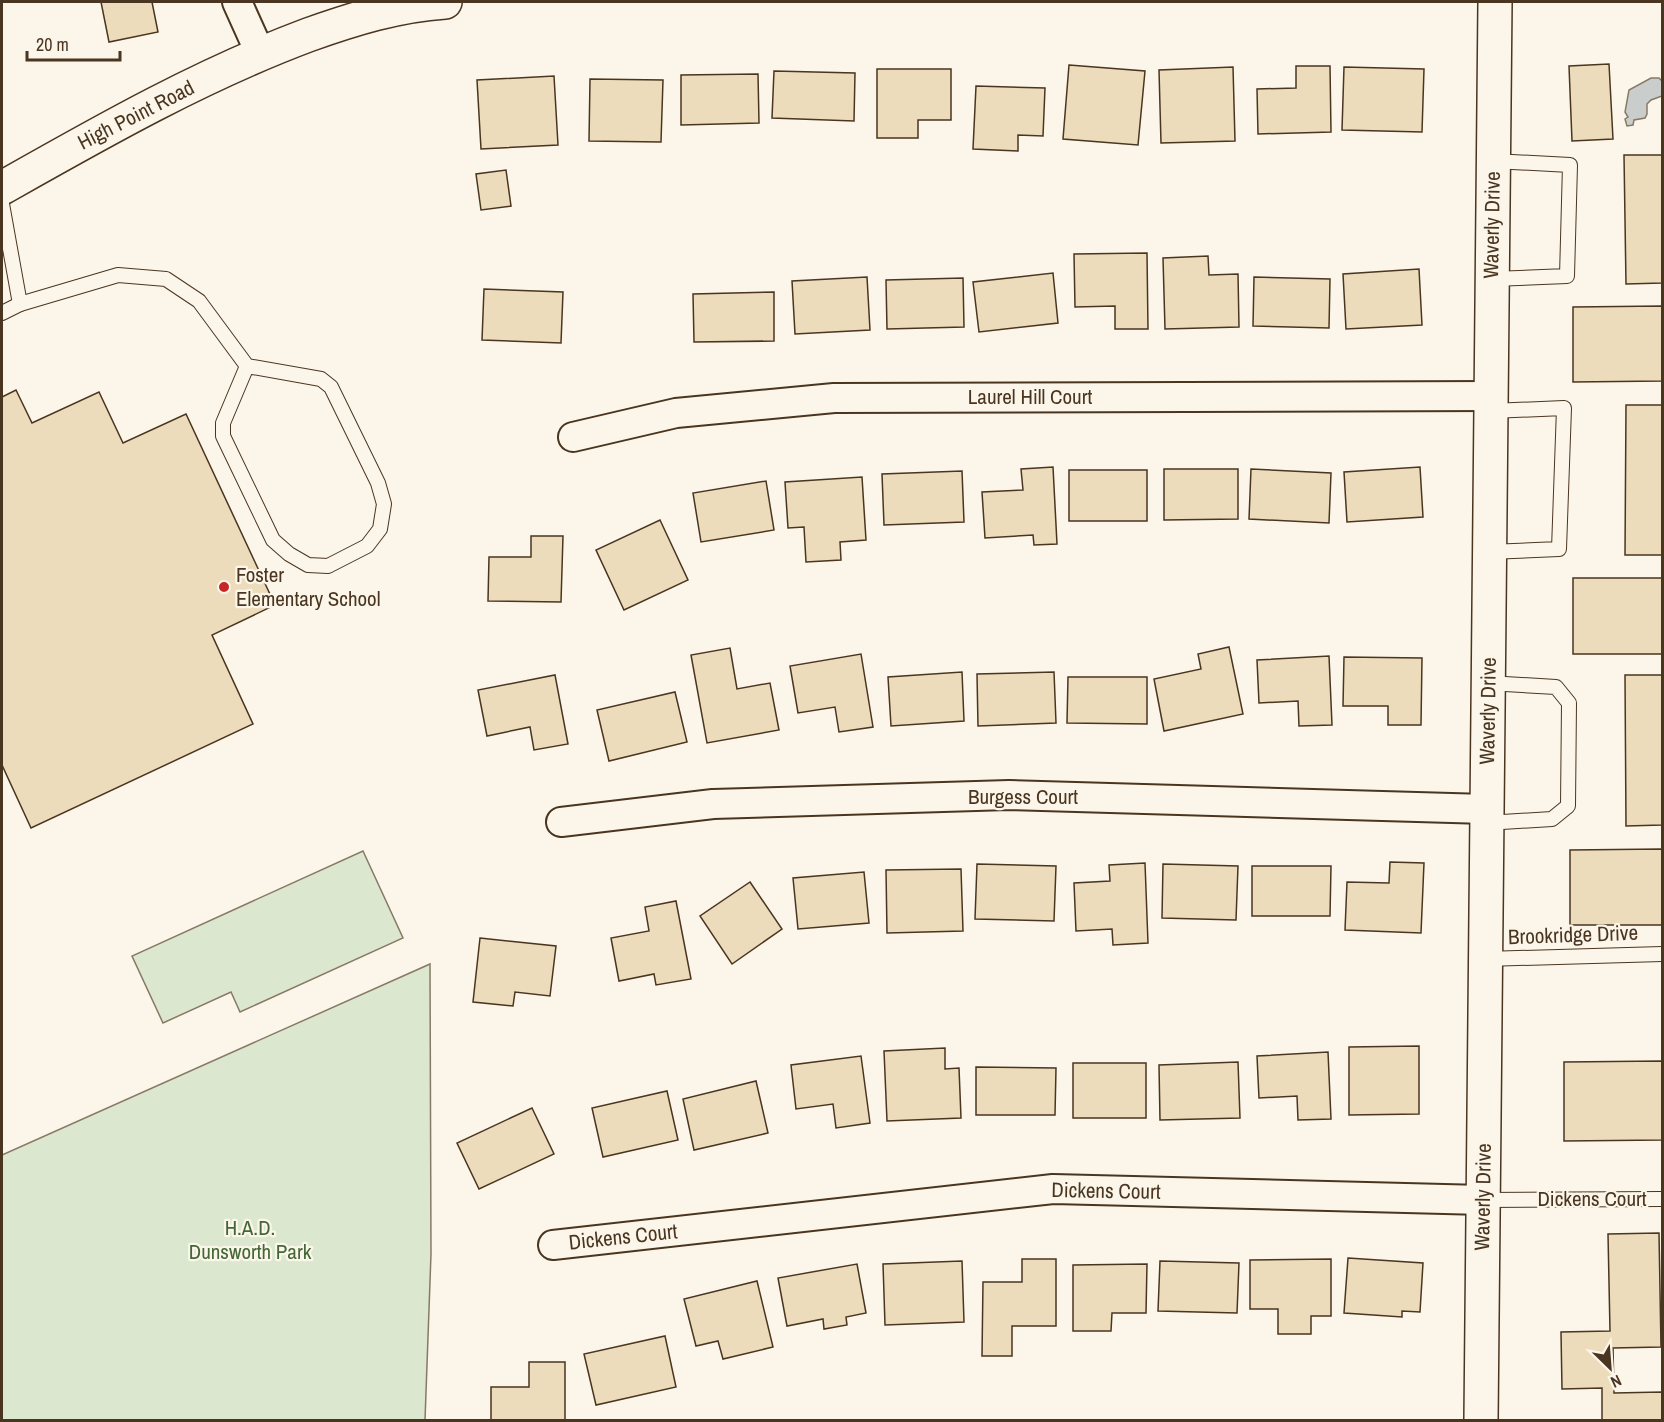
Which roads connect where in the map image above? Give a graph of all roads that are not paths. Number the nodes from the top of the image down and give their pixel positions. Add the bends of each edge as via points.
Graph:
1 (237, 2) edge
2 (446, 2) edge
3 (1495, 2) edge
4 (260, 53) junction
5 (1493, 161) junction
6 (2, 188) edge
7 (2, 204) edge
8 (1492, 279) junction
9 (20, 304) junction
10 (2, 313) edge
11 (247, 366) junction
12 (1491, 403) junction
13 (573, 437) dead end
14 (1489, 552) junction
15 (1488, 683) junction
16 (1486, 816) junction
17 (561, 822) dead end
18 (1662, 954) edge
19 (1485, 959) junction
20 (1662, 1199) edge
21 (1483, 1200) junction
22 (554, 1245) dead end
23 (1480, 1420) edge

1 - 4 street
2 - 4 street, High Point Road via 359,17
3 - 5 street, Waverly Drive
4 - 6 street, High Point Road via 137,112
5 - 8 street, Waverly Drive
5 - 8 lane via 1570,165 1567,276
7 - 9 lane
8 - 12 street, Waverly Drive
9 - 10 lane
9 - 11 lane via 118,275 166,279 199,301
11 - 11 lane via 223,423 223,436 273,540 308,565 328,566 367,546 380,529 384,504 378,483 331,387 321,379
12 - 13 street, Laurel Hill Court via 834,398 676,413
12 - 14 street, Waverly Drive
12 - 14 lane via 1564,408 1560,549
14 - 15 street, Waverly Drive
15 - 16 street, Waverly Drive
15 - 16 lane via 1556,687 1569,703 1568,806 1551,819
16 - 17 street, Burgess Court via 1009,795 713,804
16 - 19 street, Waverly Drive
18 - 19 lane, Brookridge Drive
19 - 21 street, Waverly Drive
20 - 21 lane, Dickens Court
21 - 22 street, Dickens Court via 1053,1189
21 - 23 street, Waverly Drive

